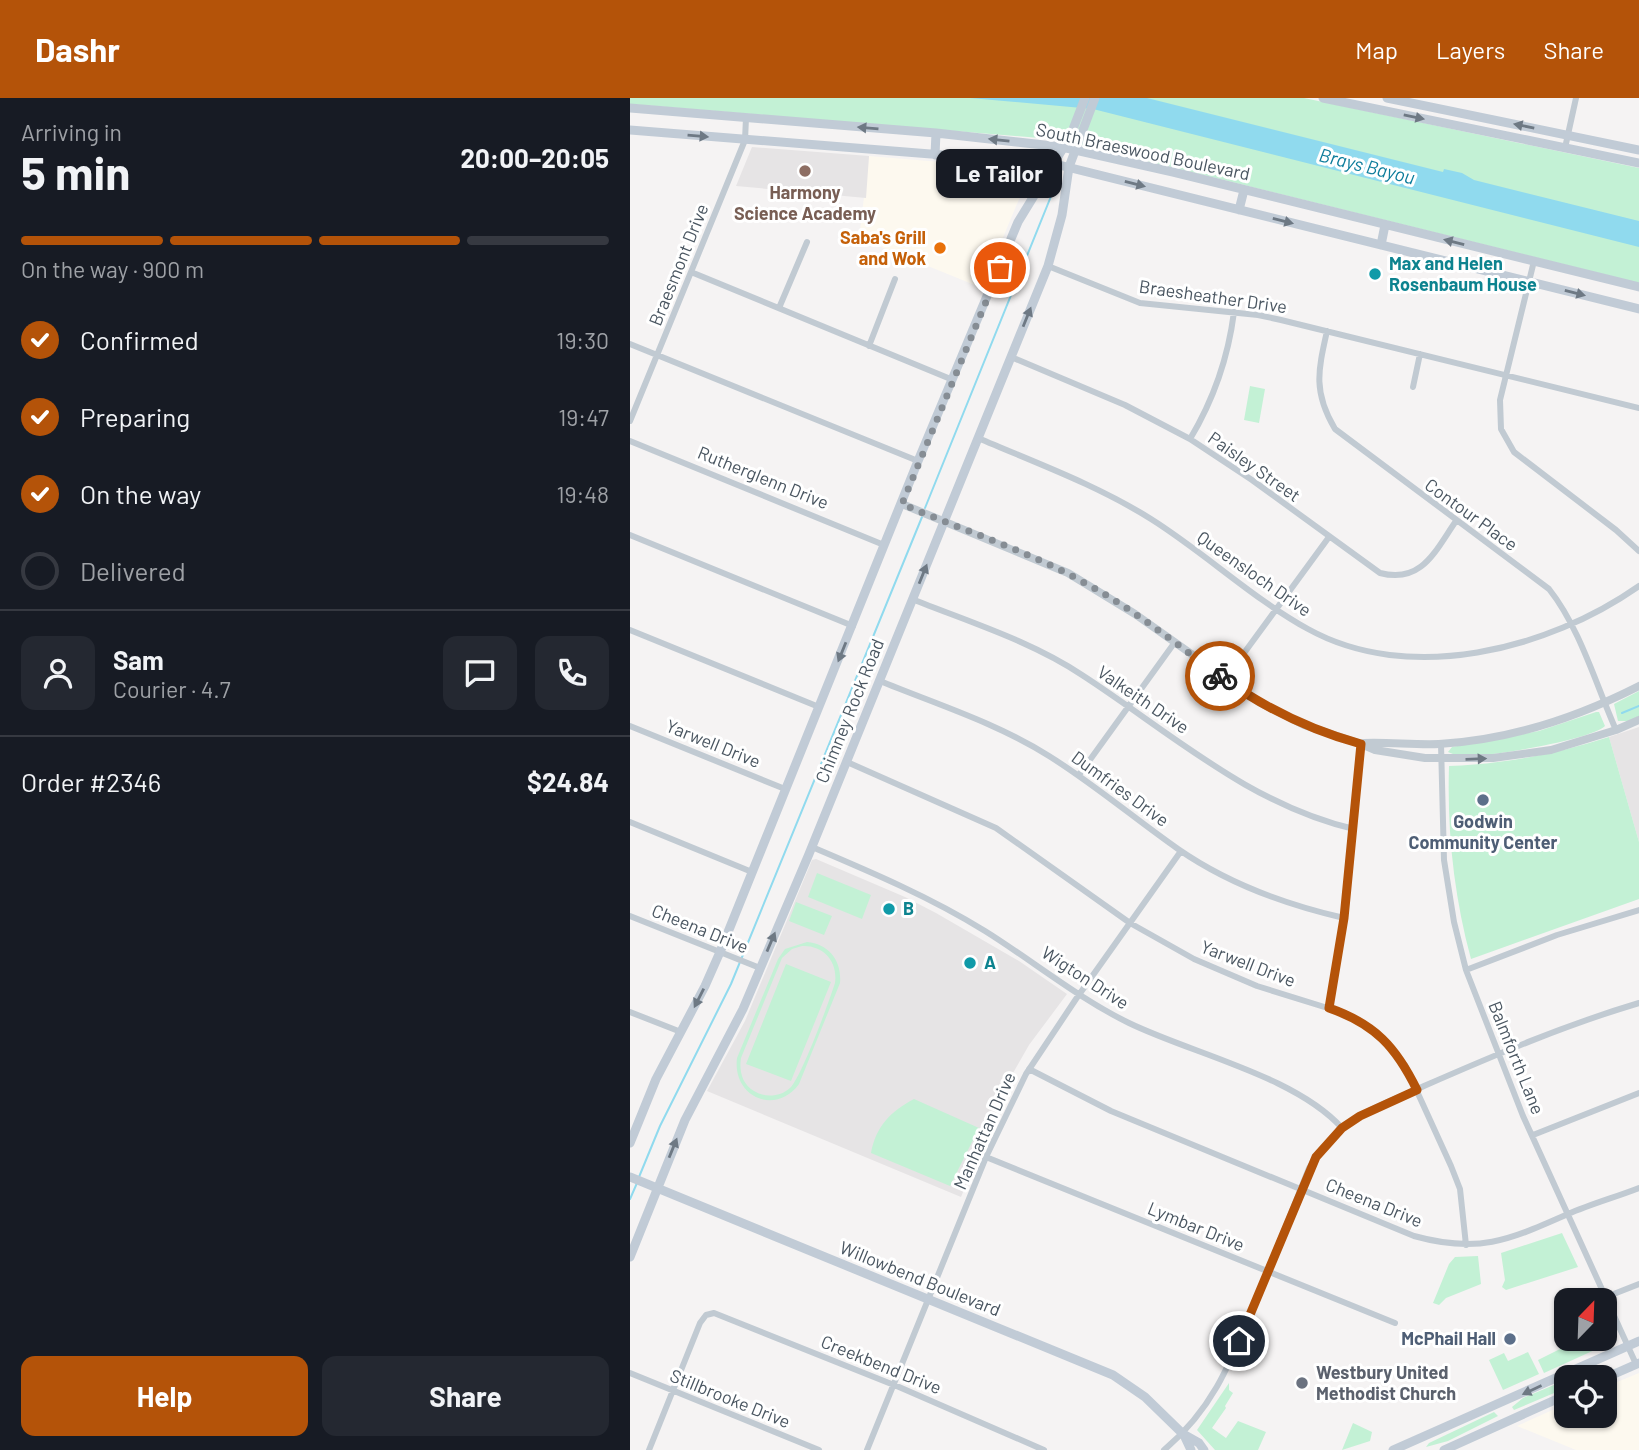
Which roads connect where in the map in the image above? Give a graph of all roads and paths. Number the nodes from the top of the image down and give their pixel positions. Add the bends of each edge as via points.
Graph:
1 (1085, 98) edge
2 (1095, 98) edge
3 (1323, 98) edge
4 (1385, 98) edge
5 (1576, 98) edge
6 (630, 108) edge
7 (1382, 110) junction
8 (746, 118) junction
9 (630, 130) edge
10 (936, 133) junction
11 (1568, 135) junction
12 (1074, 138) junction
13 (745, 140) junction
14 (1062, 147) junction
15 (1565, 148) junction
16 (1076, 150) junction
17 (1639, 150) edge
18 (935, 155) junction
19 (1639, 163) edge
20 (1055, 164) junction
21 (1069, 167) junction
22 (1244, 190) junction
23 (1238, 210) junction
24 (1385, 225) junction
25 (807, 242) dead end
26 (1381, 245) junction
27 (1534, 261) junction
28 (1048, 266) junction
29 (691, 272) junction
30 (895, 279) dead end
31 (1529, 282) junction
32 (1639, 287) edge
33 (779, 308) junction
34 (1639, 309) edge
35 (1234, 312) junction
36 (1327, 331) junction
37 (630, 344) edge
38 (869, 346) junction
39 (1420, 354) junction
40 (657, 355) junction
41 (1011, 357) junction
42 (1507, 376) junction
43 (953, 380) junction
44 (1413, 387) dead end
45 (1639, 408) edge
46 (630, 421) edge
47 (978, 438) junction
48 (1189, 439) junction
49 (630, 441) edge
50 (919, 461) junction
51 (902, 504) junction
52 (1456, 521) junction
53 (944, 522) junction
54 (630, 535) edge
55 (1329, 537) junction
56 (884, 545) junction
57 (1639, 551) edge
58 (1639, 586) edge
59 (912, 599) junction
60 (1275, 609) junction
61 (1571, 623) junction
62 (853, 626) junction
63 (630, 630) edge
64 (1175, 642) junction
65 (1225, 679) junction
66 (880, 681) junction
67 (1639, 686) edge
68 (1604, 704) junction
69 (819, 707) junction
70 (1128, 707) junction
71 (1639, 720) edge
72 (630, 726) edge
73 (1616, 730) junction
74 (1361, 744) junction
75 (1441, 744) junction
76 (1442, 758) junction
77 (847, 761) junction
78 (1079, 775) junction
79 (786, 789) junction
80 (630, 822) edge
81 (1354, 829) junction
82 (812, 847) junction
83 (1181, 851) junction
84 (752, 872) junction
85 (1639, 910) edge
86 (630, 916) edge
87 (1344, 918) junction
88 (1130, 923) junction
89 (720, 952) junction
90 (760, 968) junction
91 (1466, 970) junction
92 (1080, 994) junction
93 (1639, 1003) edge
94 (1329, 1008) junction
95 (630, 1012) edge
96 (681, 1032) junction
97 (1498, 1053) junction
98 (1029, 1069) junction
99 (1417, 1090) junction
100 (1639, 1093) edge
101 (1342, 1128) junction
102 (1533, 1135) junction
103 (630, 1143) edge
104 (986, 1157) junction
105 (630, 1177) edge
106 (652, 1186) junction
107 (1639, 1188) edge
108 (1301, 1189) junction
109 (1569, 1214) junction
110 (1466, 1245) junction
111 (630, 1257) edge
112 (1268, 1271) junction
113 (1639, 1284) edge
114 (1602, 1288) edge
115 (1617, 1293) edge
116 (930, 1299) junction
117 (1617, 1322) edge
118 (1395, 1323) dead end
119 (1639, 1341) edge
120 (1628, 1346) junction
121 (1638, 1363) edge
122 (630, 1373) edge
123 (1617, 1373) edge
124 (894, 1385) junction
125 (673, 1391) junction
126 (1554, 1400) edge
127 (1499, 1405) junction
128 (1507, 1422) junction
129 (1183, 1434) junction
130 (1418, 1445) edge
131 (649, 1450) edge
132 (819, 1450) edge
133 (867, 1450) edge
134 (1044, 1450) edge
135 (1164, 1450) edge
136 (1191, 1450) edge
137 (1204, 1450) edge
138 (1393, 1450) edge
139 (1444, 1450) edge

1 - 12 main road, Chimney Rock Road
2 - 12 main road, Chimney Rock Road
3 - 7 main road
4 - 7 street
11 -> 4 main road
5 - 11 street
6 - 8 main road, South Braeswood Boulevard
7 -> 15 main road
10 -> 8 main road, South Braeswood Boulevard
8 - 13 street, Braesmont Drive
9 -> 13 main road, South Braeswood Boulevard
14 -> 10 main road, South Braeswood Boulevard
10 - 18 main road
11 - 15 street
11 - 17 main road
12 - 14 main road, Chimney Rock Road
12 - 16 main road, Chimney Rock Road
13 - 18 main road, South Braeswood Boulevard
13 - 29 street, Braesmont Drive
14 - 16 main road, South Braeswood Boulevard
14 - 20 main road, Chimney Rock Road
15 - 19 main road
16 - 21 main road, Chimney Rock Road
16 - 22 main road, South Braeswood Boulevard
18 - 20 main road, South Braeswood Boulevard
20 - 21 main road, South Braeswood Boulevard
20 - 43 main road, Chimney Rock Road via 1018,222
21 -> 23 main road, South Braeswood Boulevard
21 - 28 main road, Chimney Rock Road
22 - 23 main road
22 - 24 main road, South Braeswood Boulevard
23 -> 26 main road, South Braeswood Boulevard
24 - 26 main road
27 -> 24 main road, South Braeswood Boulevard
25 - 33 street
26 - 31 main road, South Braeswood Boulevard
27 - 31 street
27 - 32 main road, South Braeswood Boulevard
28 - 35 street, Braesheather Drive via 1140,303
41 -> 28 main road, Chimney Rock Road
29 - 33 street
29 - 40 street, Braesmont Drive
30 - 38 street
31 -> 34 main road, South Braeswood Boulevard
31 - 42 street
33 - 38 street
35 - 36 street, Braesheather Drive
35 - 48 street via 1221,377
36 - 39 street, Braesheather Drive
36 - 52 street, Contour Place via 1318,385 1335,429
37 - 40 street
38 - 43 street
39 - 42 street, Braesheather Drive
39 - 44 street
40 - 46 street, Braesmont Drive
40 - 50 street
41 - 47 main road, Chimney Rock Road
41 - 48 street, Paisley Street via 1125,405
42 - 45 street, Braesheather Drive
42 - 57 street via 1499,411 1504,438 1514,452
43 - 50 main road, Chimney Rock Road
47 - 53 main road, Chimney Rock Road
47 - 60 street, Queensloch Drive via 1127,505 1176,535
48 - 55 street, Paisley Street
49 - 56 street, Rutherglenn Drive
50 - 51 main road, Chimney Rock Road
51 - 53 street
51 - 56 main road, Chimney Rock Road
52 - 55 street, Paisley Street via 1418,571 1399,576 1370,568
52 - 61 street, Contour Place via 1549,589
59 -> 53 main road, Chimney Rock Road
53 - 64 street via 1077,578
54 - 62 street
55 - 60 street
56 - 62 main road, Chimney Rock Road
58 - 61 street, Queensloch Drive
59 - 66 main road, Chimney Rock Road
59 - 70 street, Valkeith Drive via 1048,655
60 - 61 street, Queensloch Drive via 1327,639 1389,656 1455,657 1512,645
60 - 65 street
61 - 68 street, Contour Place
62 -> 69 main road, Chimney Rock Road
63 - 69 street
64 - 65 street
64 - 70 street
65 - 74 street via 1304,725
66 - 77 main road, Chimney Rock Road
66 - 78 street, Dumfries Drive via 1012,736
67 - 68 street
68 - 73 street, Contour Place
68 - 75 street via 1513,734
69 - 79 main road, Chimney Rock Road
70 - 78 street
70 - 81 street, Valkeith Drive via 1238,782 1309,816
71 - 73 street
72 - 79 street, Yarwell Drive
76 -> 73 street via 1536,753
74 - 75 street
74 - 76 street via 1400,755
74 - 81 street
75 - 76 street, Balmforth Lane
76 - 91 street, Balmforth Lane via 1444,860
77 - 82 main road, Chimney Rock Road
77 - 88 street, Yarwell Drive via 996,828
78 - 83 street, Dumfries Drive
79 - 84 main road, Chimney Rock Road
80 - 84 street
81 - 87 street
90 -> 82 main road, Chimney Rock Road
82 - 92 street, Wigton Drive via 952,913
83 - 87 street, Dumfries Drive via 1268,895
83 - 88 street, Manhattan Drive
84 - 89 main road, Chimney Rock Road
85 - 91 street
86 - 89 street, Cheena Drive
87 - 94 street
88 - 92 street, Manhattan Drive
88 - 94 street, Yarwell Drive via 1218,971
89 - 90 street, Cheena Drive
89 -> 96 main road, Chimney Rock Road
106 -> 90 main road, Chimney Rock Road
91 - 97 street, Balmforth Lane
92 - 98 street, Manhattan Drive
92 - 101 street, Wigton Drive via 1152,1034 1299,1094
93 - 97 street
94 - 99 street, Yarwell Drive via 1377,1033 1405,1065
95 - 96 street
96 - 103 main road, Chimney Rock Road
97 - 99 street
97 - 102 street, Balmforth Lane
98 - 104 street, Manhattan Drive
98 - 108 street, Cheena Drive via 1111,1111
99 - 101 street
99 - 110 street, Yarwell Drive via 1460,1189
100 - 102 street
101 - 108 street via 1316,1157
102 - 109 street, Balmforth Lane
104 - 112 street, Lymbar Drive
104 - 116 street, Manhattan Drive
105 - 106 main road, Willowbend Boulevard
106 - 111 main road, Chimney Rock Road
106 - 116 main road, Willowbend Boulevard
107 - 109 street, Cheena Drive
108 - 110 street, Cheena Drive via 1414,1236
108 - 112 street
109 - 110 street, Cheena Drive via 1498,1242
109 - 114 street, Balmforth Lane
112 - 118 street, Lymbar Drive
112 - 129 street via 1223,1377
113 - 115 street
116 - 124 street, Manhattan Drive
116 - 129 main road, Willowbend Boulevard via 1113,1376 1152,1402
117 - 120 street, Balmforth Lane
119 - 120 main road
120 - 121 street, Balmforth Lane
120 -> 127 main road
121 - 123 main road
122 - 125 street, Stillbrooke Drive
124 - 125 street, Creekbend Drive via 718,1314 706,1315 700,1323
124 - 133 street, Manhattan Drive
124 - 134 street, Creekbend Drive
125 - 131 street
125 - 132 street, Stillbrooke Drive
126 - 128 main road
127 - 128 main road
127 - 130 main road
128 - 139 main road
129 - 135 street
129 - 136 main road, Willowbend Boulevard
129 - 137 main road, Willowbend Boulevard
130 - 138 main road

